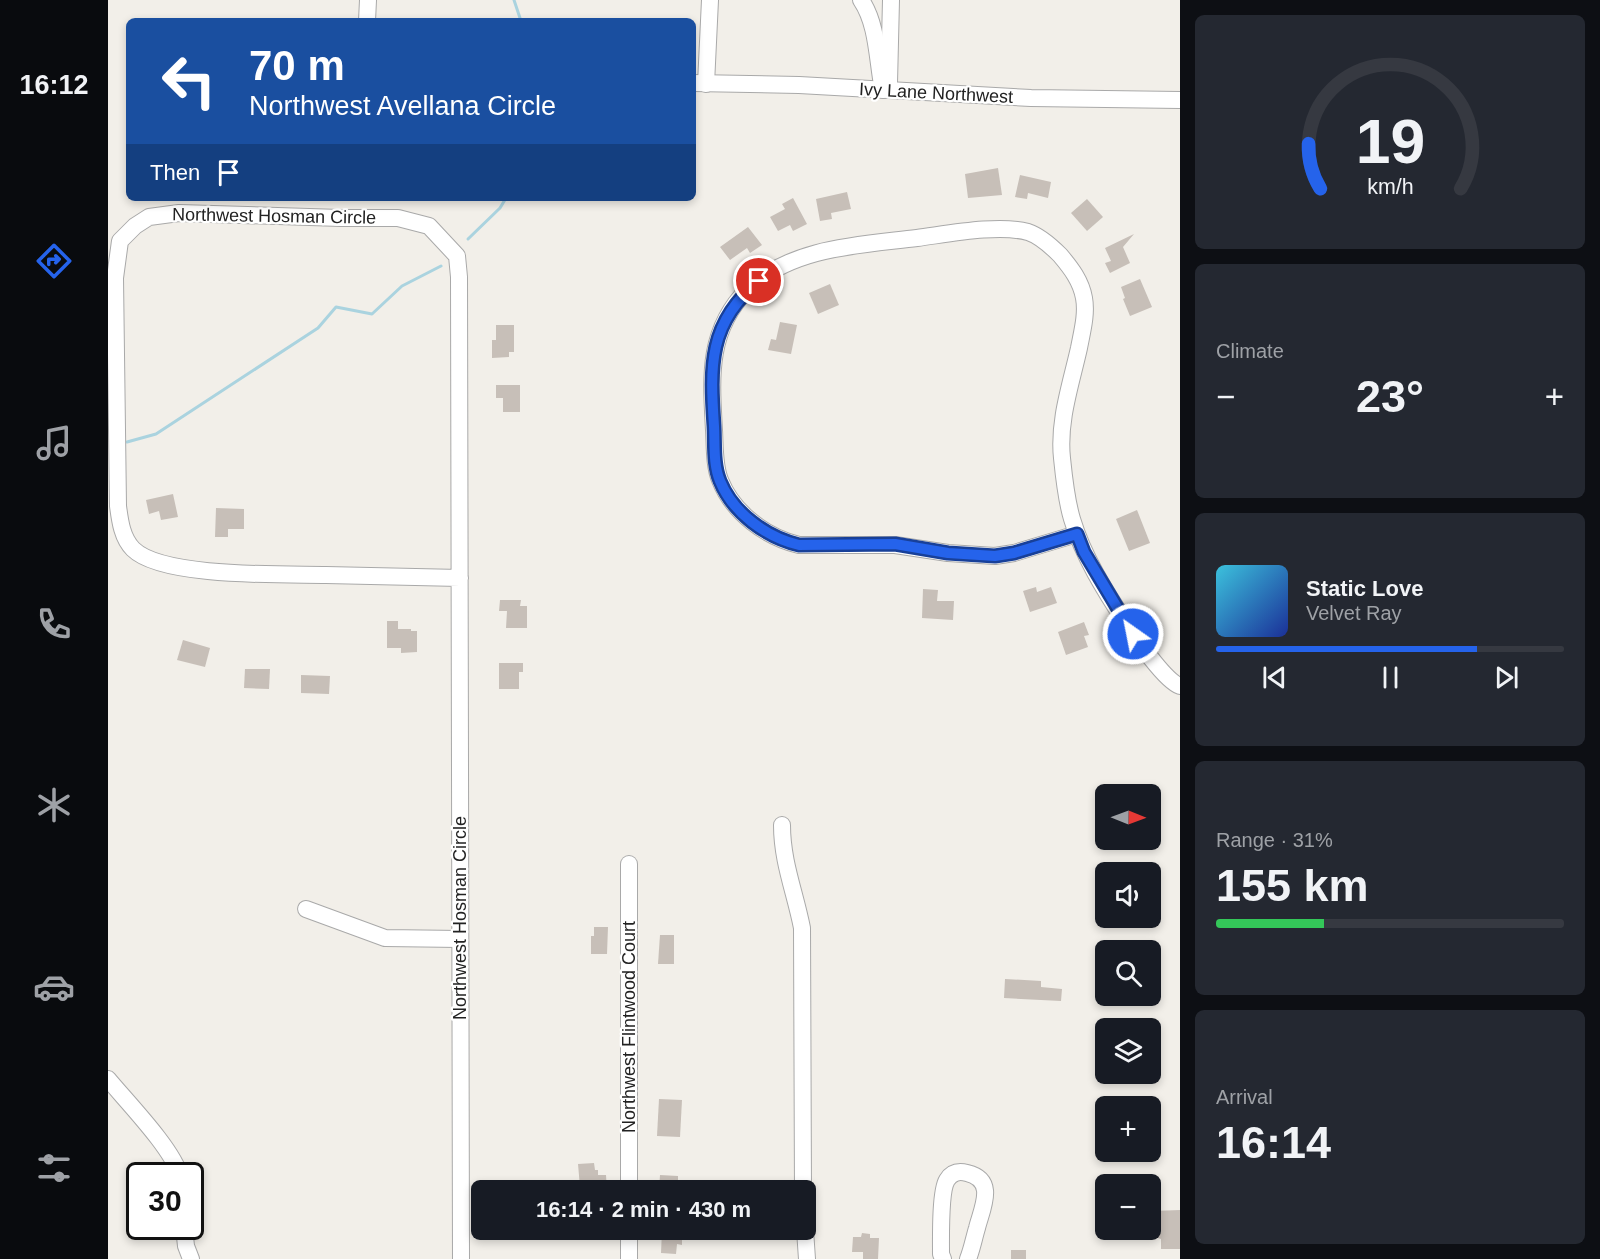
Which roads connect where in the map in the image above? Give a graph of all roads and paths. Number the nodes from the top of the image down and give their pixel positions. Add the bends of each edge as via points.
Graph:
1 (368, 0) edge
2 (710, 0) edge
3 (861, 0) edge
4 (891, 0) edge
5 (367, 18) edge
6 (700, 83) edge
7 (886, 90) junction
8 (1180, 100) edge
9 (1077, 534) junction
10 (460, 578) junction
11 (1180, 686) edge
12 (782, 825) dead end
13 (629, 864) dead end
14 (306, 909) dead end
15 (460, 939) junction
16 (108, 1080) edge
17 (174, 1162) edge
18 (629, 1180) edge
19 (803, 1180) edge
20 (185, 1240) edge
21 (629, 1240) edge
22 (806, 1240) edge
23 (191, 1259) edge
24 (460, 1259) edge
25 (629, 1259) edge
26 (807, 1259) edge
27 (943, 1259) edge
28 (968, 1259) edge

1 - 5 street
2 - 6 street
3 - 7 street via 868,9
4 - 7 street
6 - 7 street, Ivy Lane Northwest
7 - 8 street, Ivy Lane Northwest via 1031,98
9 - 9 street via 1014,553 979,556 895,544 799,545 764,531 730,499 716,466 712,362 717,336 729,314 748,290 770,272 815,253 981,230 1017,230 1039,237 1071,267 1085,300 1060,438 1068,502
9 - 11 street via 1133,634 1173,683
10 - 10 street, Northwest Hosman Circle via 459,277 457,256 444,240 429,226 398,218 180,213 149,217 135,226 120,241 115,278 117,506 121,529 132,548 160,562 213,572
10 - 15 street, Northwest Hosman Circle
12 - 19 street via 785,865 802,928
13 - 18 street, Northwest Flintwood Court
14 - 15 street via 385,938
15 - 24 street, Northwest Hosman Circle
16 - 17 street
20 - 23 street
21 - 25 street
22 - 26 street
27 - 28 street via 945,1182 955,1172 964,1172 974,1175 986,1192

